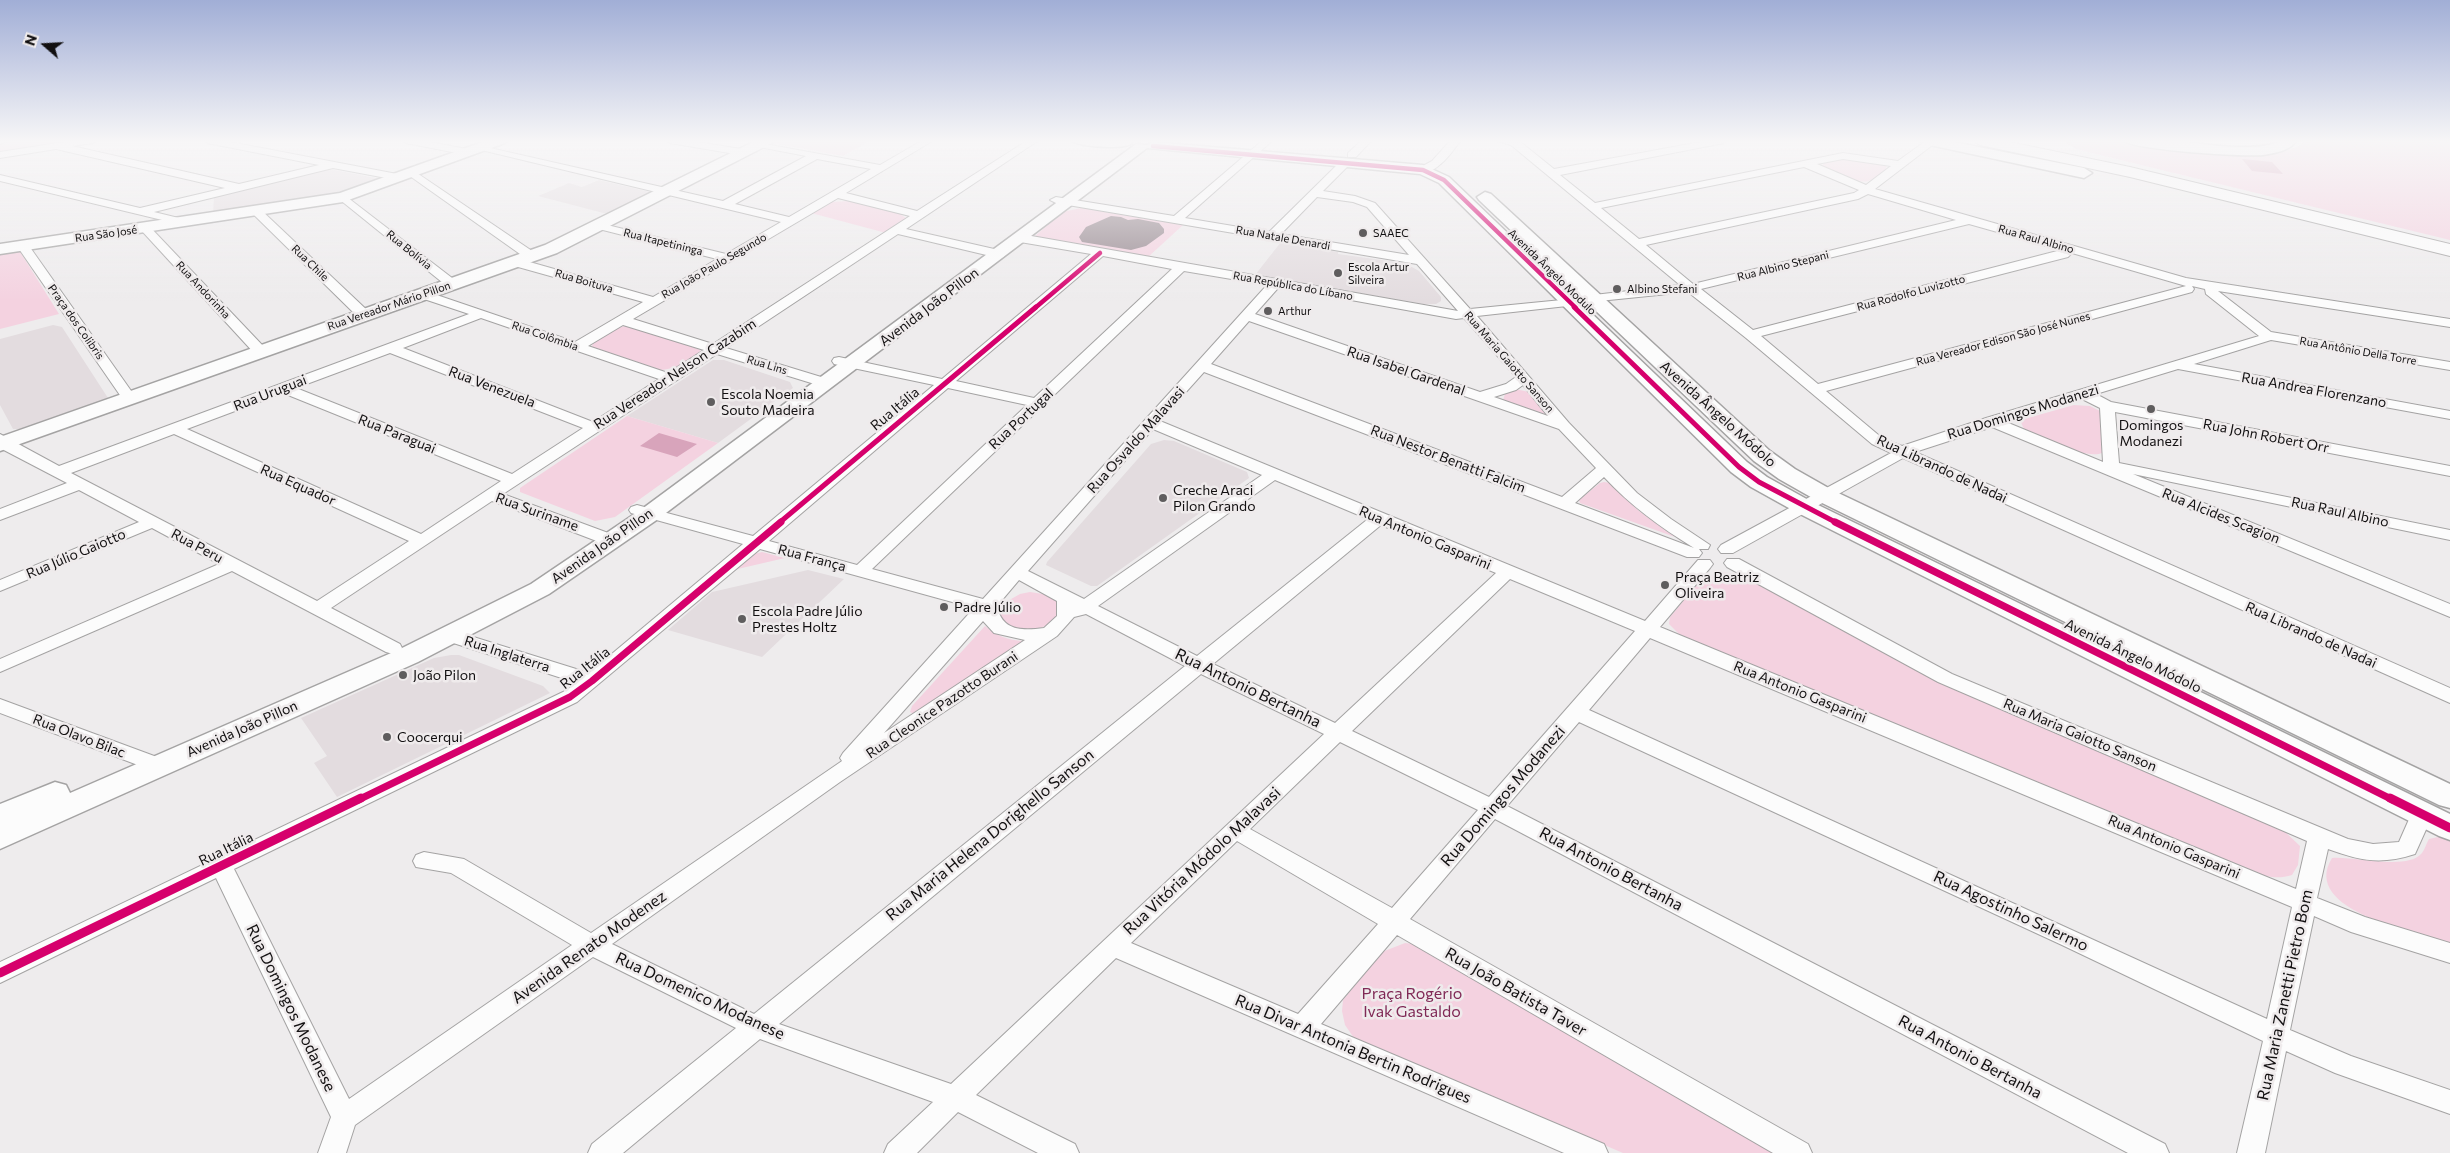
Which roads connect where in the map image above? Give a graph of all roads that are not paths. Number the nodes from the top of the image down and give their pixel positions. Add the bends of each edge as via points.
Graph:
1 (65, 194) edge
2 (213, 194) edge
3 (352, 194) edge
4 (430, 194) edge
5 (661, 194) edge
6 (678, 194) edge
7 (745, 194) edge
8 (836, 194) joint
9 (951, 194) edge
10 (1071, 194) edge
11 (1206, 194) edge
12 (1313, 194) edge
13 (1320, 194) edge
14 (1458, 194) edge
15 (1481, 194) edge
16 (1576, 194) edge
17 (1656, 194) edge
18 (1861, 194) edge
19 (1883, 194) edge
20 (2170, 194) edge
21 (2219, 194) edge
22 (2236, 194) edge
23 (343, 197) junction
24 (1062, 201) junction
25 (725, 205) junction
26 (1592, 207) junction
27 (256, 211) junction
28 (139, 212) junction
29 (919, 215) junction
30 (1176, 220) junction
31 (1970, 220) junction
32 (790, 221) junction
33 (183, 222) junction
34 (599, 226) junction
35 (145, 228) junction
36 (896, 230) junction
37 (1272, 236) junction
38 (1020, 238) junction
39 (1637, 243) junction
40 (23, 246) junction
41 (2450, 246) edge
42 (1408, 247) junction
43 (2070, 248) junction
44 (0, 250) edge
45 (2450, 250) edge
46 (993, 253) junction
47 (1100, 253) junction
48 (1374, 253) junction
49 (2450, 255) edge
50 (726, 258) junction
51 (522, 259) junction
52 (1421, 261) junction
53 (1181, 267) junction
54 (1575, 282) junction
55 (1276, 283) junction
56 (452, 284) junction
57 (1551, 285) junction
58 (2187, 285) junction
59 (1691, 288) junction
60 (2210, 289) junction
61 (422, 294) junction
62 (654, 301) junction
63 (1567, 302) junction
64 (1596, 310) junction
65 (481, 314) junction
66 (1467, 314) junction
67 (364, 315) junction
68 (1247, 316) junction
69 (621, 320) junction
70 (2450, 324) edge
71 (1751, 335) junction
72 (2267, 335) junction
73 (576, 346) junction
74 (391, 348) junction
75 (714, 349) junction
76 (260, 351) junction
77 (846, 362) junction
78 (2178, 365) junction
79 (1202, 366) junction
80 (2450, 366) edge
81 (669, 378) junction
82 (1524, 378) junction
83 (820, 381) junction
84 (945, 383) junction
85 (283, 388) junction
86 (1817, 389) junction
87 (2084, 394) junction
88 (1480, 397) junction
89 (129, 398) junction
90 (1038, 403) junction
91 (2107, 406) junction
92 (2450, 415) edge
93 (1991, 421) junction
94 (1152, 423) junction
95 (1564, 426) junction
96 (594, 427) junction
97 (175, 429) junction
98 (1, 442) edge
99 (1903, 452) junction
100 (2082, 459) junction
101 (2111, 465) junction
102 (1605, 468) junction
103 (2450, 471) edge
104 (58, 472) junction
105 (1273, 474) junction
106 (2179, 479) junction
107 (512, 480) junction
108 (80, 484) junction
109 (490, 495) junction
110 (2177, 498) junction
111 (1814, 501) junction
112 (1564, 504) junction
113 (643, 512) junction
114 (0, 515) edge
115 (1379, 518) junction
116 (153, 522) junction
117 (2450, 534) edge
118 (606, 538) junction
119 (420, 540) junction
120 (756, 543) junction
121 (1699, 554) junction
122 (1730, 556) junction
123 (233, 564) junction
124 (860, 571) junction
125 (1507, 572) junction
126 (1019, 573) junction
127 (0, 586) edge
128 (1057, 593) junction
129 (2420, 599) junction
130 (992, 602) junction
131 (2450, 605) edge
132 (1084, 607) junction
133 (317, 609) junction
134 (2450, 611) edge
135 (1055, 628) junction
136 (1647, 629) junction
137 (451, 636) junction
138 (402, 649) junction
139 (1199, 664) junction
140 (0, 666) edge
141 (592, 681) junction
142 (2450, 696) edge
143 (0, 706) edge
144 (1575, 712) junction
145 (1338, 732) junction
146 (148, 762) junction
147 (833, 777) junction
148 (2450, 797) edge
149 (1492, 808) junction
150 (2422, 814) junction
151 (0, 817) edge
152 (2450, 828) edge
153 (1235, 830) junction
154 (0, 837) edge
155 (2319, 837) junction
156 (424, 861) dead end
157 (221, 865) junction
158 (2305, 902) junction
159 (1394, 922) junction
160 (592, 945) junction
161 (1113, 946) junction
162 (2450, 953) edge
163 (0, 973) edge
164 (757, 1027) junction
165 (1302, 1028) junction
166 (2276, 1035) junction
167 (956, 1098) junction
168 (2450, 1102) edge
169 (344, 1117) junction
170 (332, 1153) edge
171 (602, 1153) edge
172 (898, 1153) edge
173 (1066, 1153) edge
174 (1594, 1153) edge
175 (1798, 1153) edge
176 (2155, 1153) edge
177 (2251, 1153) edge

1 - 28 street
2 - 28 street
3 - 23 street, Rua São José
4 - 51 street, Rua Boituva
5 - 34 street, Rua Vereador Mário Pillon
6 - 25 street
7 - 25 street
8 - 29 street
8 - 32 street, Rua João Paulo Segundo
9 - 29 street, Rua Vereador Nelson Cazabim
10 - 24 street, Avenida João Pillon
11 - 30 street
12 - 37 street
13 - 42 street, Rua Maria Gaiotto Sanson via 1372,205
14 - 57 street, Avenida Ângelo Modulo
15 - 54 street, Avenida Ângelo Modulo
16 - 26 street, Rua Librando de Nadai
17 - 26 street
18 - 39 street
19 - 31 street, Rua Raul Albino
20 - 49 highway
21 - 45 highway
22 - 41 highway
23 - 27 street, Rua São José
23 - 56 street, Rua Bolívia
24 - 30 street, Rua Natale Denardi
24 - 38 street, Avenida João Pillon
24 - 46 street, Avenida João Pillon
25 - 32 street
26 - 39 street, Rua Librando de Nadai
27 - 33 street, Rua São José
27 - 67 street, Rua Chile
28 - 33 street
29 - 36 street, Rua Vereador Nelson Cazabim
30 - 37 street, Rua Natale Denardi
31 - 43 street, Rua Raul Albino
31 - 59 street, Rua Albino Stepani
32 - 50 street, Rua João Paulo Segundo
33 - 35 street, Rua São José
34 - 50 street, Rua Itapetininga
34 - 51 street, Rua Vereador Mário Pillon
35 - 40 street, Rua São José
35 - 76 street, Rua Andorinha
36 - 46 street
36 - 75 street, Rua Vereador Nelson Cazabim
37 - 48 street, Rua Natale Denardi
38 - 46 street, Avenida João Pillon
38 - 47 street, Rua República do Líbano
39 - 59 street, Rua Librando de Nadai
40 - 44 street, Rua São José
40 - 89 street, Praça dos Colibris
42 - 48 street
42 - 52 street, Rua Maria Gaiotto Sanson
43 - 58 street, Rua Raul Albino
43 - 71 street, Rua Rodolfo Luvizotto via 2064,254
46 - 77 street, Avenida João Pillon
47 - 53 street, Rua República do Líbano
47 - 84 street, Rua Itália
48 - 52 street, Rua Natale Denardi
50 - 62 street, Rua João Paulo Segundo
51 - 56 street, Rua Vereador Mário Pillon
51 - 62 street, Rua Boituva
52 - 66 street, Rua Maria Gaiotto Sanson
53 - 55 street, Rua República do Líbano
53 - 90 street, Rua Portugal
54 - 57 street
54 - 64 street, Avenida Ângelo Modulo
55 - 66 street, Rua República do Líbano via 1456,315
55 - 68 street, Rua Osvaldo Malavasi
56 - 61 street, Rua Vereador Mário Pillon
57 - 63 street, Avenida Ângelo Modulo
58 - 60 street
58 - 86 street, Rua Vereador Edison São José Nunes
59 - 64 street, Rua Albino Stepani
59 - 71 street, Rua Librando de Nadai
60 - 70 street
60 - 72 street
61 - 65 street, Rua Colômbia
61 - 67 street, Rua Vereador Mário Pillon
62 - 69 street, Rua João Paulo Segundo
63 - 64 street, Avenida Ângelo Modulo
63 - 66 street, Rua República do Líbano
64 - 111 street, Avenida Ângelo Módolo
65 - 73 street, Rua Colômbia
65 - 74 street, Rua Uruguai
66 - 82 street, Rua Maria Gaiotto Sanson
67 - 76 street, Rua Vereador Mário Pillon
68 - 79 street, Rua Osvaldo Malavasi
68 - 88 street, Rua Isabel Gardenal
69 - 73 street, Rua João Paulo Segundo
69 - 75 street, Rua Lins
71 - 86 street, Rua Librando de Nadai
72 - 78 street, Rua Domingos Modanezi via 2259,341
72 - 80 street, Rua Antônio Della Torre
73 - 81 street, Rua Colômbia
74 - 85 street, Rua Uruguai
74 - 96 street, Rua Venezuela
75 - 81 street, Rua Vereador Nelson Cazabim
75 - 83 street, Rua Lins
76 - 89 street, Rua Vereador Mário Pillon
77 - 83 street, Avenida João Pillon
77 - 84 street
78 - 87 street, Rua Domingos Modanezi
78 - 92 street, Rua Andrea Florenzano
79 - 94 street, Rua Osvaldo Malavasi
79 - 112 street, Rua Nestor Benatti Falcim
81 - 96 street, Rua Vereador Nelson Cazabim
82 - 88 street via 1511,387
82 - 95 street, Rua Maria Gaiotto Sanson
83 - 113 street, Avenida João Pillon
84 - 90 street
84 - 120 street, Rua Itália
85 - 97 street, Rua Uruguai
85 - 107 street, Rua Paraguai
86 - 99 street, Rua Librando de Nadai via 1877,441
87 - 91 street, Rua John Robert Orr
87 - 93 street, Rua Domingos Modanezi
88 - 95 street, Rua Isabel Gardenal
89 - 98 street, Rua Vereador Mário Pillon
90 - 124 street, Rua Portugal
91 - 101 street
91 - 103 street, Rua John Robert Orr
93 - 99 street, Rua Domingos Modanezi
93 - 100 street, Rua Alcides Scagion
94 - 105 street, Rua Antonio Gasparini
94 - 126 street, Rua Osvaldo Malavasi
95 - 102 street, Rua Maria Gaiotto Sanson
96 - 107 street, Rua Vereador Nelson Cazabim
97 - 104 street, Rua Uruguai
97 - 119 street, Rua Equador
98 - 104 street, Rua Peru
99 - 111 street, Rua Domingos Modanezi
99 - 142 street, Rua Librando de Nadai
100 - 101 street, Rua Raul Albino
100 - 110 street, Rua Alcides Scagion
101 - 106 street, Rua Raul Albino
102 - 112 street
102 - 121 street, Rua Maria Gaiotto Sanson via 1645,509
104 - 108 street, Rua Peru
105 - 115 street, Rua Antonio Gasparini
105 - 132 street, Rua Cleonice Pazotto Burani
106 - 110 street
106 - 117 street, Rua Raul Albino
107 - 109 street, Rua Vereador Nelson Cazabim
108 - 114 street
108 - 116 street, Rua Peru
109 - 118 street, Rua Suriname
109 - 119 street, Rua Vereador Nelson Cazabim
110 - 129 street, Rua Alcides Scagion
111 - 122 street, Rua Domingos Modanezi
111 - 148 street, Avenida Ângelo Módolo
111 - 150 street, Avenida Ângelo Módolo
112 - 121 street, Rua Nestor Benatti Falcim
113 - 118 street, Avenida João Pillon
113 - 120 street, Rua França
115 - 125 street, Rua Antonio Gasparini
115 - 139 street, Rua Maria Helena Dorighello Sanson
116 - 123 street, Rua Peru
116 - 127 street, Rua Júlio Gaiotto
118 - 137 street, Avenida João Pillon via 540,589
118 - 138 street, Avenida João Pillon
119 - 133 street, Rua Vereador Nelson Cazabim
120 - 124 street, Rua França
120 - 141 street, Rua Itália
121 - 122 street, Rua Maria Gaiotto Sanson via 1714,544
121 - 136 street, Rua Domingos Modanezi
122 - 155 street, Rua Maria Gaiotto Sanson via 1945,678
123 - 133 street, Rua Peru
123 - 140 street
124 - 130 street, Rua França
125 - 136 street, Rua Antonio Gasparini
125 - 145 street, Rua Vitória Módolo Malavasi
126 - 128 street, Rua Antonio Bertanha
126 - 130 street, Rua Osvaldo Malavasi
128 - 130 street via 1024,590
128 - 132 street, Rua Antonio Bertanha
128 - 135 street via 1067,602 1069,609 1067,617
129 - 131 street
129 - 134 street, Rua Alcides Scagion
130 - 135 street via 988,614 992,622 1005,631 1023,635
130 - 147 street, Rua Osvaldo Malavasi
132 - 135 street, Rua Cleonice Pazotto Burani
132 - 139 street, Rua Antonio Bertanha
133 - 138 street, Rua Peru
135 - 147 street, Rua Cleonice Pazotto Burani
136 - 144 street, Rua Domingos Modanezi
136 - 158 street, Rua Antonio Gasparini
137 - 138 street, Avenida João Pillon
137 - 141 street, Rua Inglaterra
138 - 146 street, Avenida João Pillon
139 - 145 street, Rua Antonio Bertanha
139 - 164 street, Rua Maria Helena Dorighello Sanson
141 - 157 street, Rua Itália via 551,708
143 - 146 street, Rua Olavo Bilac
144 - 149 street, Rua Domingos Modanezi
144 - 166 street, Rua Agostinho Salermo
145 - 149 street, Rua Antonio Bertanha
145 - 153 street, Rua Vitória Módolo Malavasi
146 - 151 street, Avenida João Pillon
146 - 154 street, Avenida João Pillon
147 - 160 street, Avenida Renato Modenez
149 - 159 street, Rua Domingos Modanezi
149 - 176 street, Rua Antonio Bertanha
150 - 152 street, Avenida Ângelo Módolo
150 - 155 street, Rua Maria Gaiotto Sanson via 2407,848 2393,854 2373,854
153 - 159 street, Rua João Batista Taver
153 - 161 street, Rua Vitória Módolo Malavasi
155 - 158 street, Rua Maria Zanetti Pietro Bom
156 - 160 street, Rua Domenico Modanese via 456,865
157 - 163 street, Rua Itália
157 - 169 street, Rua Domingos Modanese
158 - 162 street, Rua Antonio Gasparini via 2359,925
158 - 166 street, Rua Maria Zanetti Pietro Bom
159 - 165 street, Rua Domingos Modanezi
159 - 175 street, Rua João Batista Taver
160 - 164 street, Rua Domenico Modanese
160 - 169 street, Avenida Renato Modenez
161 - 165 street, Rua Divar Antonia Bertin Rodrigues
161 - 167 street, Rua Vitória Módolo Malavasi
164 - 167 street, Rua Domenico Modanese
164 - 171 street, Rua Maria Helena Dorighello Sanson
165 - 174 street, Rua Divar Antonia Bertin Rodrigues
166 - 168 street, Rua Agostinho Salermo via 2344,1066
166 - 177 street, Rua Maria Zanetti Pietro Bom
167 - 172 street, Rua Vitória Módolo Malavasi
167 - 173 street, Rua Domenico Modanese
169 - 170 street

